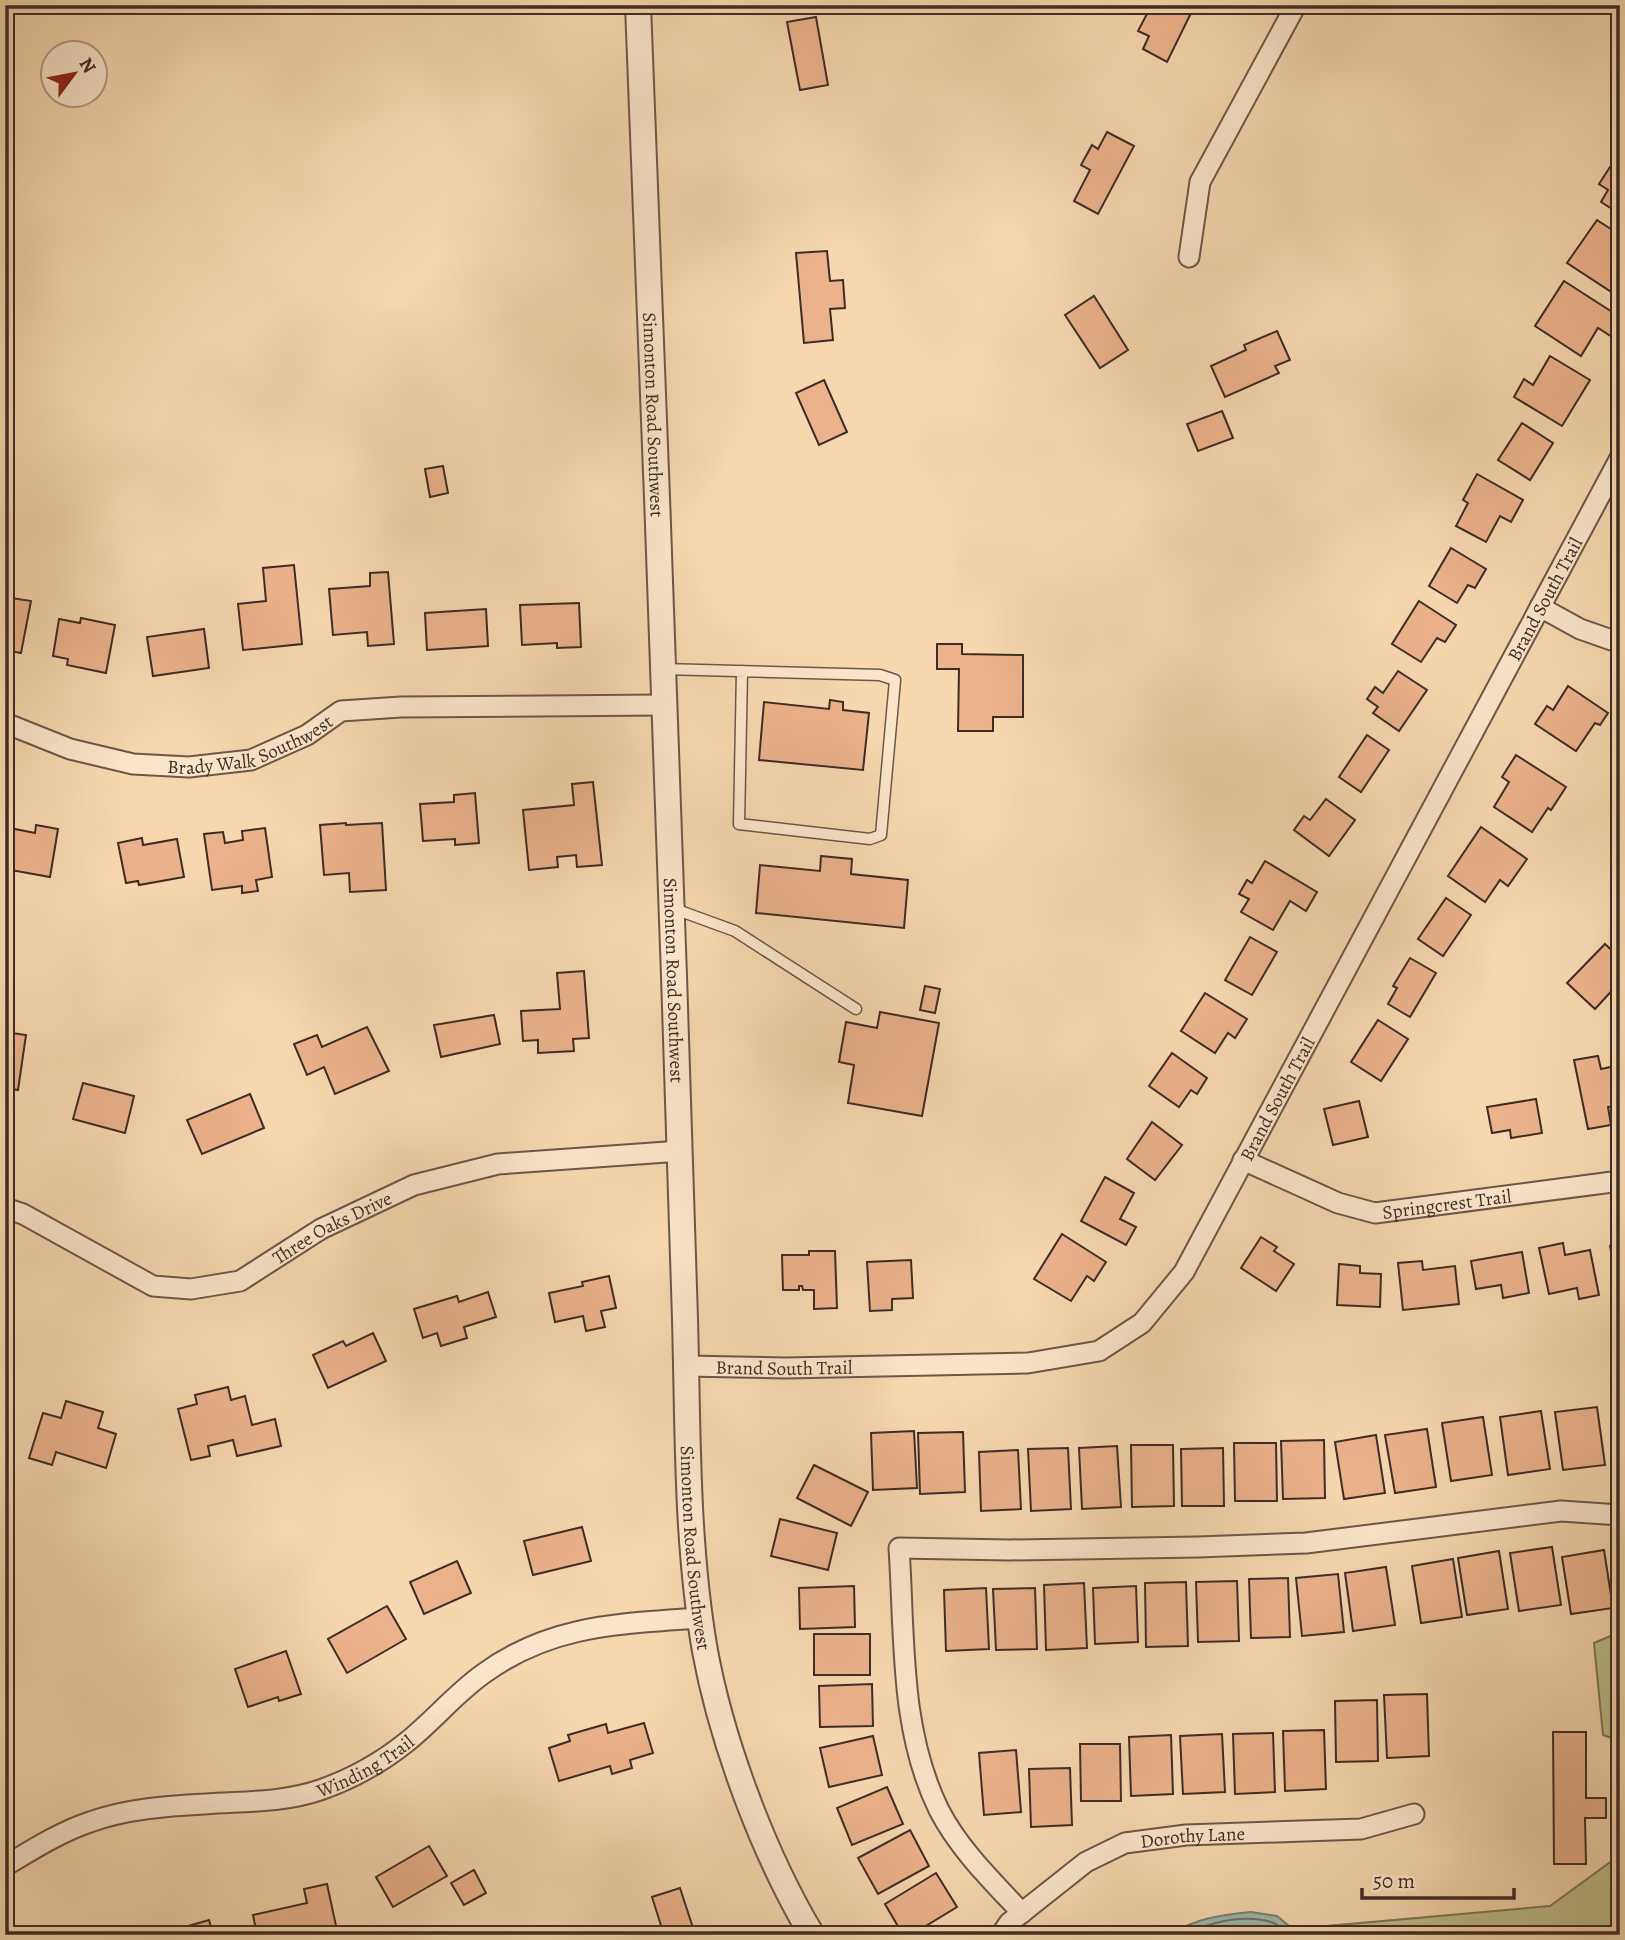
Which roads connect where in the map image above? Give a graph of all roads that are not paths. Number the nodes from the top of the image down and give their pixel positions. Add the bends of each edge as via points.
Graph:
1 (638, 5) edge
2 (1296, 5) edge
3 (1189, 257) dead end
4 (1620, 458) edge
5 (1540, 607) junction
6 (1620, 643) edge
7 (663, 669) junction
8 (742, 670) junction
9 (664, 705) junction
10 (5, 723) edge
11 (672, 908) junction
12 (856, 1009) dead end
13 (681, 1152) junction
14 (1243, 1160) junction
15 (1620, 1181) edge
16 (5, 1208) edge
17 (686, 1366) junction
18 (1620, 1515) edge
19 (700, 1618) junction
20 (1414, 1814) dead end
21 (5, 1866) edge
22 (1022, 1913) junction
23 (812, 1935) edge
24 (1001, 1935) edge

1 - 7 street, Simonton Road Southwest
2 - 3 street via 1200,182
4 - 5 street, Brand South Trail
5 - 6 street via 1580,629
5 - 14 street, Brand South Trail
7 - 8 lane
7 - 9 street, Simonton Road Southwest
8 - 8 lane via 880,675 895,680 881,835 870,839 739,824
9 - 10 street, Brady Walk Southwest via 341,711 307,735 251,760 189,767 120,761 70,749
9 - 11 street, Simonton Road Southwest
11 - 12 lane via 735,931
11 - 13 street, Simonton Road Southwest
13 - 16 street, Three Oaks Drive via 498,1164 414,1185 321,1228 240,1281 191,1289 153,1286
13 - 17 street, Simonton Road Southwest
14 - 15 street, Springcrest Trail via 1338,1203 1375,1213
14 - 17 street, Brand South Trail via 1184,1272 1142,1322 1098,1351 1028,1363
17 - 19 street, Simonton Road Southwest
18 - 22 street via 1561,1511 1306,1543 899,1548 909,1706 921,1761 954,1835
19 - 21 street, Winding Trail via 595,1627 526,1649 484,1673 380,1761 319,1791 257,1803 196,1804 119,1814 89,1822
19 - 23 street, Simonton Road Southwest via 715,1698 738,1770 766,1842
20 - 22 street, Dorothy Lane via 1361,1829 1186,1835 1125,1843 1086,1862
22 - 24 street, Dorothy Lane

